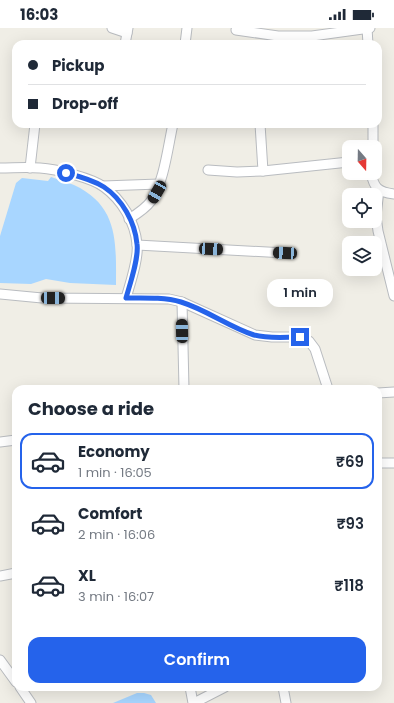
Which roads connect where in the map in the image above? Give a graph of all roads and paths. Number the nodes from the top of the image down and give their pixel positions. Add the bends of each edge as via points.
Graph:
1 (112, 28) edge
2 (187, 28) edge
3 (367, 28) edge
4 (370, 28) edge
5 (128, 30) edge
6 (236, 30) dead end
7 (312, 32) edge
8 (126, 40) edge
9 (186, 40) edge
10 (368, 40) edge
11 (35, 128) edge
12 (172, 128) edge
13 (260, 128) edge
14 (373, 128) edge
15 (372, 140) edge
16 (342, 163) edge
17 (0, 168) edge
18 (30, 168) junction
19 (208, 170) dead end
20 (263, 172) junction
21 (159, 184) junction
22 (103, 186) junction
23 (382, 191) edge
24 (394, 194) edge
25 (129, 219) junction
26 (378, 228) edge
27 (138, 245) junction
28 (285, 253) dead end
29 (0, 294) edge
30 (394, 296) edge
31 (126, 298) junction
32 (182, 302) junction
33 (184, 385) edge
34 (327, 385) edge
35 (394, 392) edge
36 (382, 393) edge
37 (12, 440) edge
38 (0, 442) edge
39 (382, 463) edge
40 (394, 463) edge
41 (12, 573) edge
42 (0, 576) edge
43 (0, 660) edge
44 (12, 676) edge
45 (23, 691) edge
46 (191, 691) edge
47 (217, 691) edge
48 (284, 691) edge
49 (31, 703) edge
50 (193, 703) edge
51 (286, 703) edge

1 - 5 street
2 - 9 street
3 - 4 street
3 - 7 street
3 - 10 street
5 - 8 street
6 - 7 street via 278,36
11 - 18 street
12 - 21 street
13 - 20 street
14 - 15 street
16 - 20 street
17 - 18 street
18 - 22 street via 57,170
19 - 20 street
21 - 22 street
21 - 25 street via 151,202
22 - 25 street via 118,199
23 - 24 street
25 - 27 street
26 - 30 street
27 - 28 street
27 - 31 street
29 - 31 street via 42,298
31 - 32 street via 169,299
32 - 33 street
32 - 34 street via 256,335 300,337 309,341 315,349
35 - 36 street
37 - 38 street
39 - 40 street
41 - 42 street
43 - 44 street
45 - 49 street
46 - 50 street
47 - 50 street
48 - 51 street

